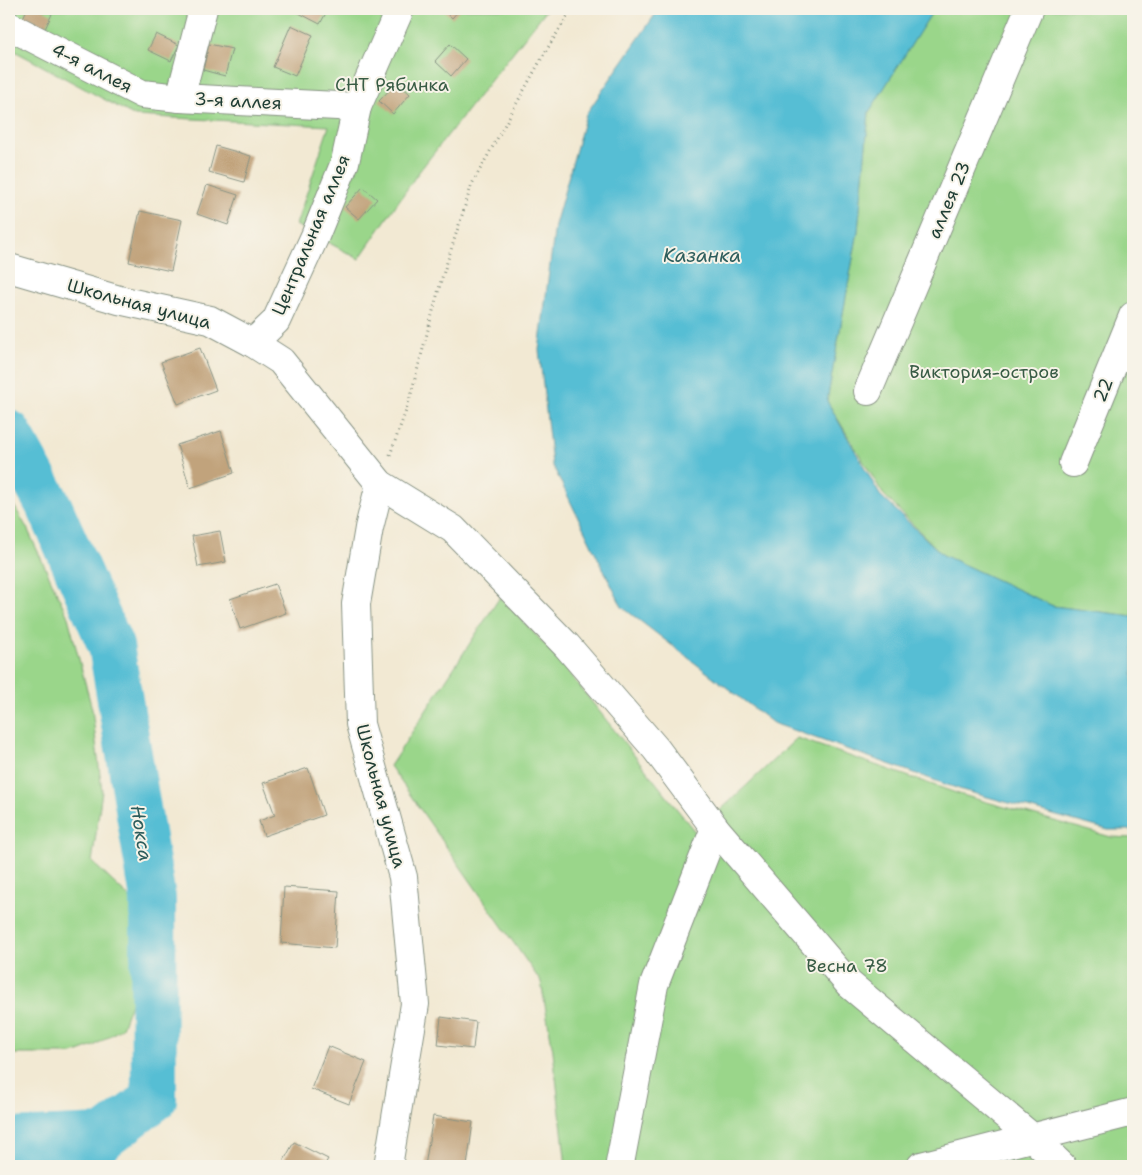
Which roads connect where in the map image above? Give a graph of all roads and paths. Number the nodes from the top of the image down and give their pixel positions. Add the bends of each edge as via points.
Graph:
1 (203, 9) edge
2 (400, 9) edge
3 (572, 9) edge
4 (1029, 9) edge
5 (9, 26) edge
6 (180, 98) junction
7 (358, 107) junction
8 (9, 268) edge
9 (1133, 316) edge
10 (253, 343) junction
11 (868, 391) dead end
12 (1073, 463) dead end
13 (380, 484) junction
14 (715, 828) junction
15 (1133, 1112) edge
16 (1034, 1139) junction
17 (388, 1166) edge
18 (621, 1166) edge
19 (921, 1166) edge
20 (1062, 1166) edge

1 - 6 street, 3-я аллея
2 - 7 street, Центральная аллея
3 - 13 path via 472,184 441,282 408,405
4 - 11 street, аллея 23
5 - 6 street, 4-я аллея via 142,94
6 - 7 street, 3-я аллея
7 - 10 street, Центральная аллея via 345,162 315,236 276,321
8 - 10 street, Школьная улица via 119,300 210,320
9 - 12 street, 22
10 - 13 street, Школьная улица via 281,361
13 - 14 street via 453,529 567,646 656,749
13 - 17 street, Школьная улица via 356,604 360,724 403,877 415,1004
14 - 16 street via 849,984
14 - 18 street via 654,985
15 - 16 street
16 - 19 street
16 - 20 street

